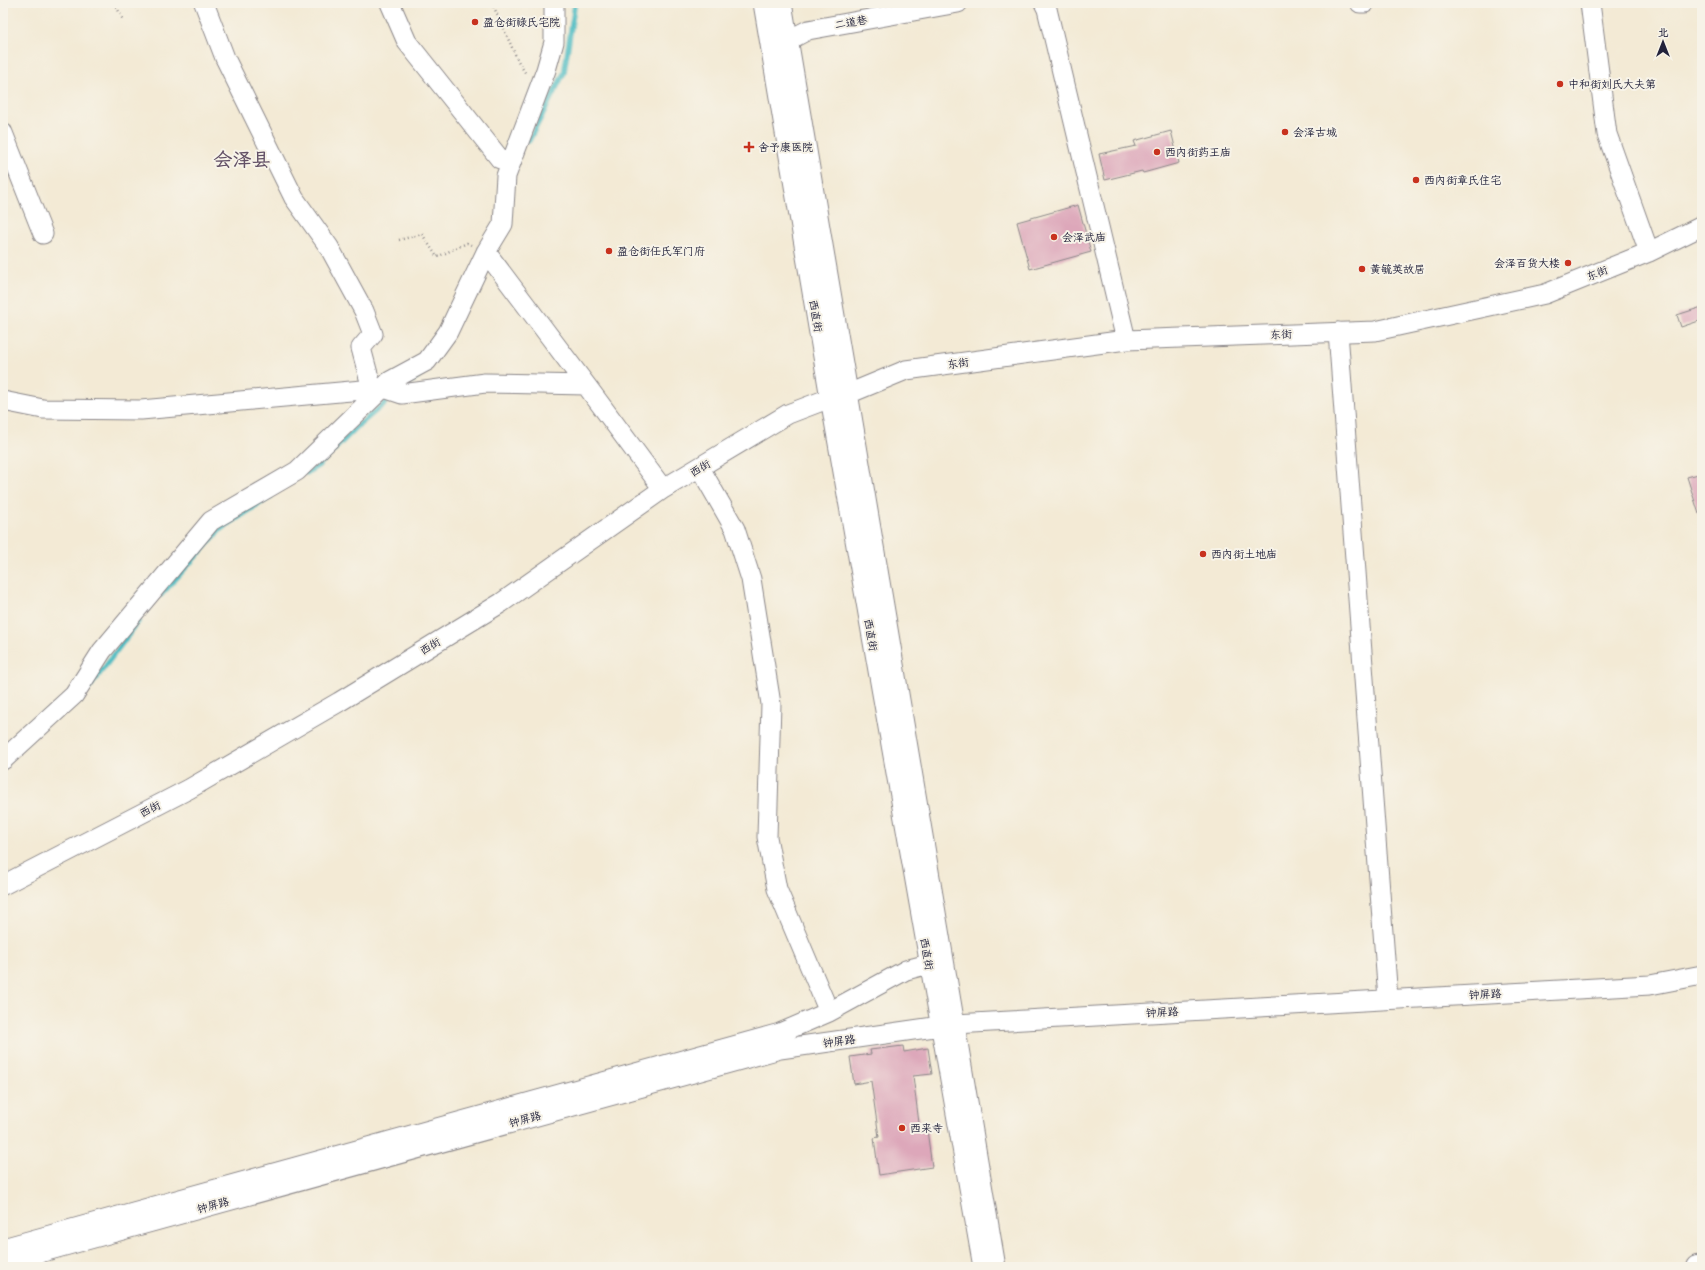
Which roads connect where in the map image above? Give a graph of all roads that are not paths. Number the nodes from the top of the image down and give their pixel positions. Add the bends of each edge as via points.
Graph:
1 (204, 3) edge
2 (390, 3) edge
3 (554, 3) edge
4 (763, 3) edge
5 (782, 3) edge
6 (958, 3) edge
7 (1044, 3) edge
8 (1360, 3) edge
9 (1365, 3) edge
10 (1590, 3) edge
11 (789, 40) junction
12 (771, 44) junction
13 (3, 133) edge
14 (510, 161) junction
15 (1702, 226) edge
16 (43, 234) dead end
17 (486, 252) junction
18 (1649, 252) junction
19 (1338, 332) junction
20 (1126, 340) junction
21 (586, 385) junction
22 (378, 388) junction
23 (839, 396) junction
24 (3, 401) edge
25 (700, 468) junction
26 (663, 489) junction
27 (3, 760) edge
28 (3, 885) edge
29 (937, 962) junction
30 (1702, 975) edge
31 (1388, 999) junction
32 (829, 1012) junction
33 (947, 1025) junction
34 (3, 1248) edge
35 (3, 1263) edge
36 (1702, 1266) edge
37 (983, 1267) edge
38 (996, 1267) edge
39 (1697, 1267) edge

1 - 22 street via 225,58 294,198 329,247 364,311 373,334 361,348
2 - 14 street via 407,42 500,159
3 - 14 street via 554,42
4 - 12 street, 西直街
5 - 11 street, 西直街
6 - 11 street, 二道巷 via 808,30
7 - 20 street
8 - 9 street
10 - 18 street via 1607,134
11 - 12 street, 二道巷
11 - 23 street, 西直街
12 - 23 street, 西直街
13 - 16 street
14 - 17 street via 506,176 503,224
15 - 18 street, 东街
17 - 21 street
17 - 22 street via 448,332 427,361
18 - 19 street, 东街 via 1545,294 1375,331
19 - 20 street, 东街
19 - 31 street
20 - 23 street, 东街 via 906,370
21 - 22 street via 485,383 402,394
21 - 26 street
22 - 24 street via 141,410 43,409
22 - 27 street via 297,471 211,522 102,651 74,695
23 - 25 street, 西街 via 788,414
23 - 29 street, 西直街
25 - 26 street, 西街
25 - 32 street via 735,529 751,579 771,704 767,837 777,889
26 - 28 street, 西街 via 501,603 339,702 189,789
29 - 32 street, 钟屏路 via 906,970
29 - 33 street, 西直街
30 - 31 street, 钟屏路 via 1650,985
31 - 33 street, 钟屏路
32 - 34 street, 钟屏路 via 780,1033
33 - 35 street, 钟屏路 via 780,1049
33 - 37 street, 西直街
33 - 38 street, 西直街
36 - 39 main road

